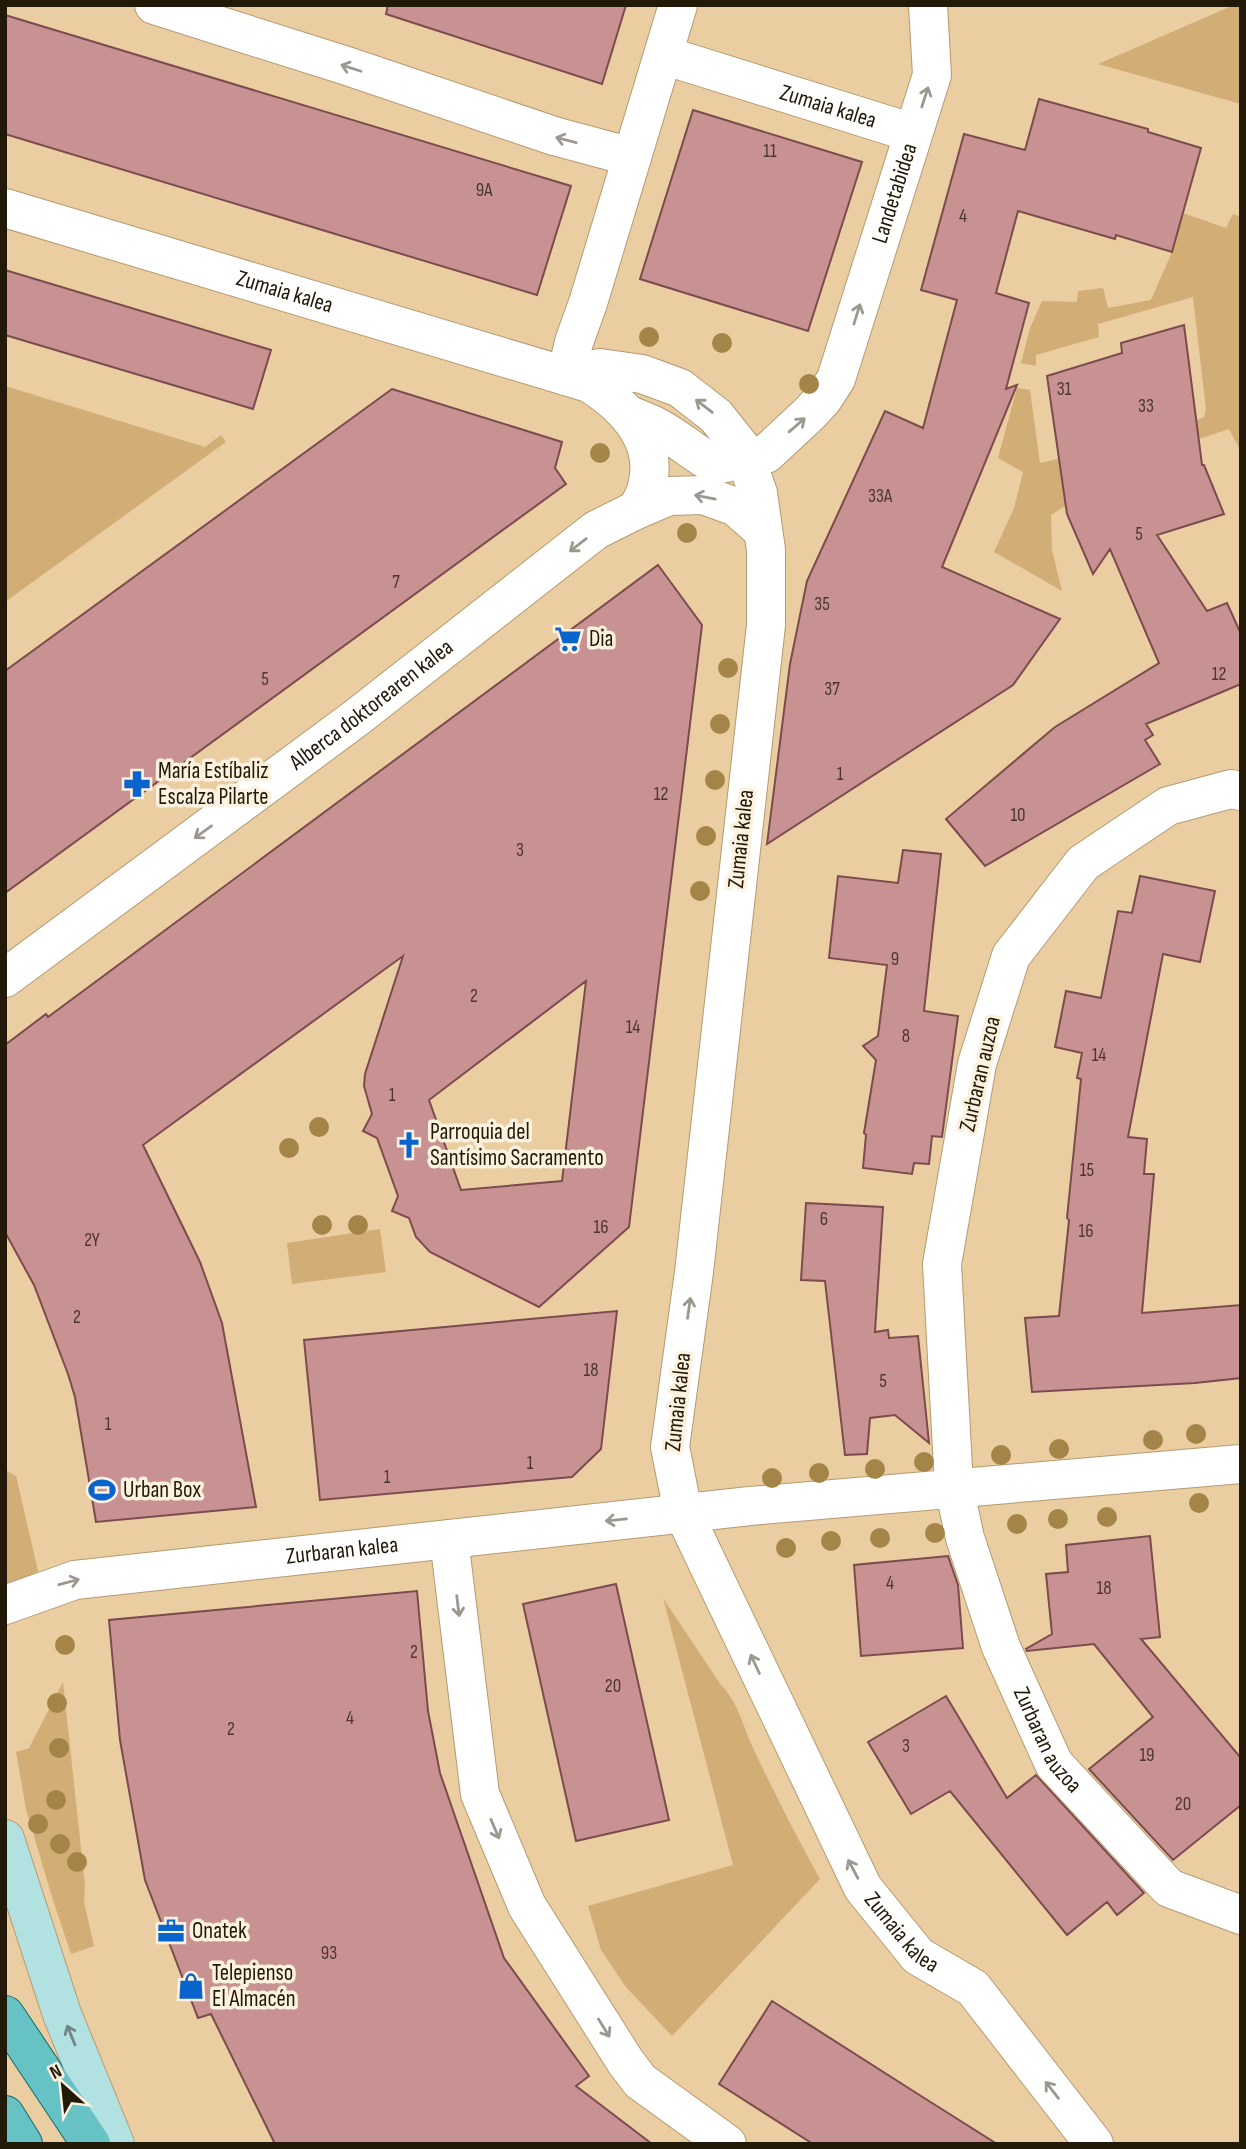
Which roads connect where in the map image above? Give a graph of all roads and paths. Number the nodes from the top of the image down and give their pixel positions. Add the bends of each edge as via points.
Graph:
1 (154, 5) edge
2 (678, 5) edge
3 (919, 8) edge
4 (663, 55) junction
5 (913, 133) junction
6 (632, 157) junction
7 (5, 208) edge
8 (566, 376) junction
9 (836, 379) joint
10 (627, 414) junction
11 (747, 458) junction
12 (636, 510) junction
13 (762, 530) junction
14 (1241, 791) edge
15 (5, 978) edge
16 (1241, 1464) edge
17 (954, 1488) junction
18 (683, 1512) junction
19 (449, 1539) junction
20 (5, 1605) edge
21 (5, 1839) edge
22 (1241, 1915) edge
23 (5, 2015) edge
24 (5, 2115) edge
25 (23, 2144) edge
26 (91, 2144) edge
27 (115, 2144) edge
28 (727, 2144) edge
29 (1094, 2144) edge

6 -> 1 street via 554,136
2 - 4 street
5 -> 3 street, Landetabidea via 932,75
4 - 5 street, Zumaia kalea
4 - 6 street
9 -> 5 street, Landetabidea
6 - 8 street
7 - 8 street, Zumaia kalea
8 - 10 street, Zumaia kalea via 589,383
11 -> 8 street, Zumaia kalea via 716,416 680,388 642,374 600,368
11 -> 9 street, Zumaia kalea via 766,454 809,415
10 - 11 street, Zumaia kalea via 654,425 716,465
10 - 12 street, Zumaia kalea via 648,450 646,492
11 - 13 street, Zumaia kalea via 758,493
13 -> 12 street via 736,507 703,495 668,496
12 -> 15 street, Alberca doktorearen kalea via 596,530 356,718
18 -> 13 street, Zumaia kalea via 670,1447 694,1272 766,625
14 - 17 street, Zurbaran auzoa via 1231,789 1168,806 1083,863 1012,956 977,1065 942,1264
16 - 17 street
17 - 18 street
17 - 22 street, Zurbaran auzoa via 965,1538 1001,1647 1055,1764 1170,1888
18 -> 19 street, Zurbaran kalea
29 -> 18 street, Zumaia kalea via 973,1988 918,1956 863,1888
20 -> 19 street, Zurbaran kalea via 75,1580
19 -> 28 street via 480,1794 527,1906 640,2081
27 -> 21 street via 62,2014
23 - 26 main road
24 - 25 main road

